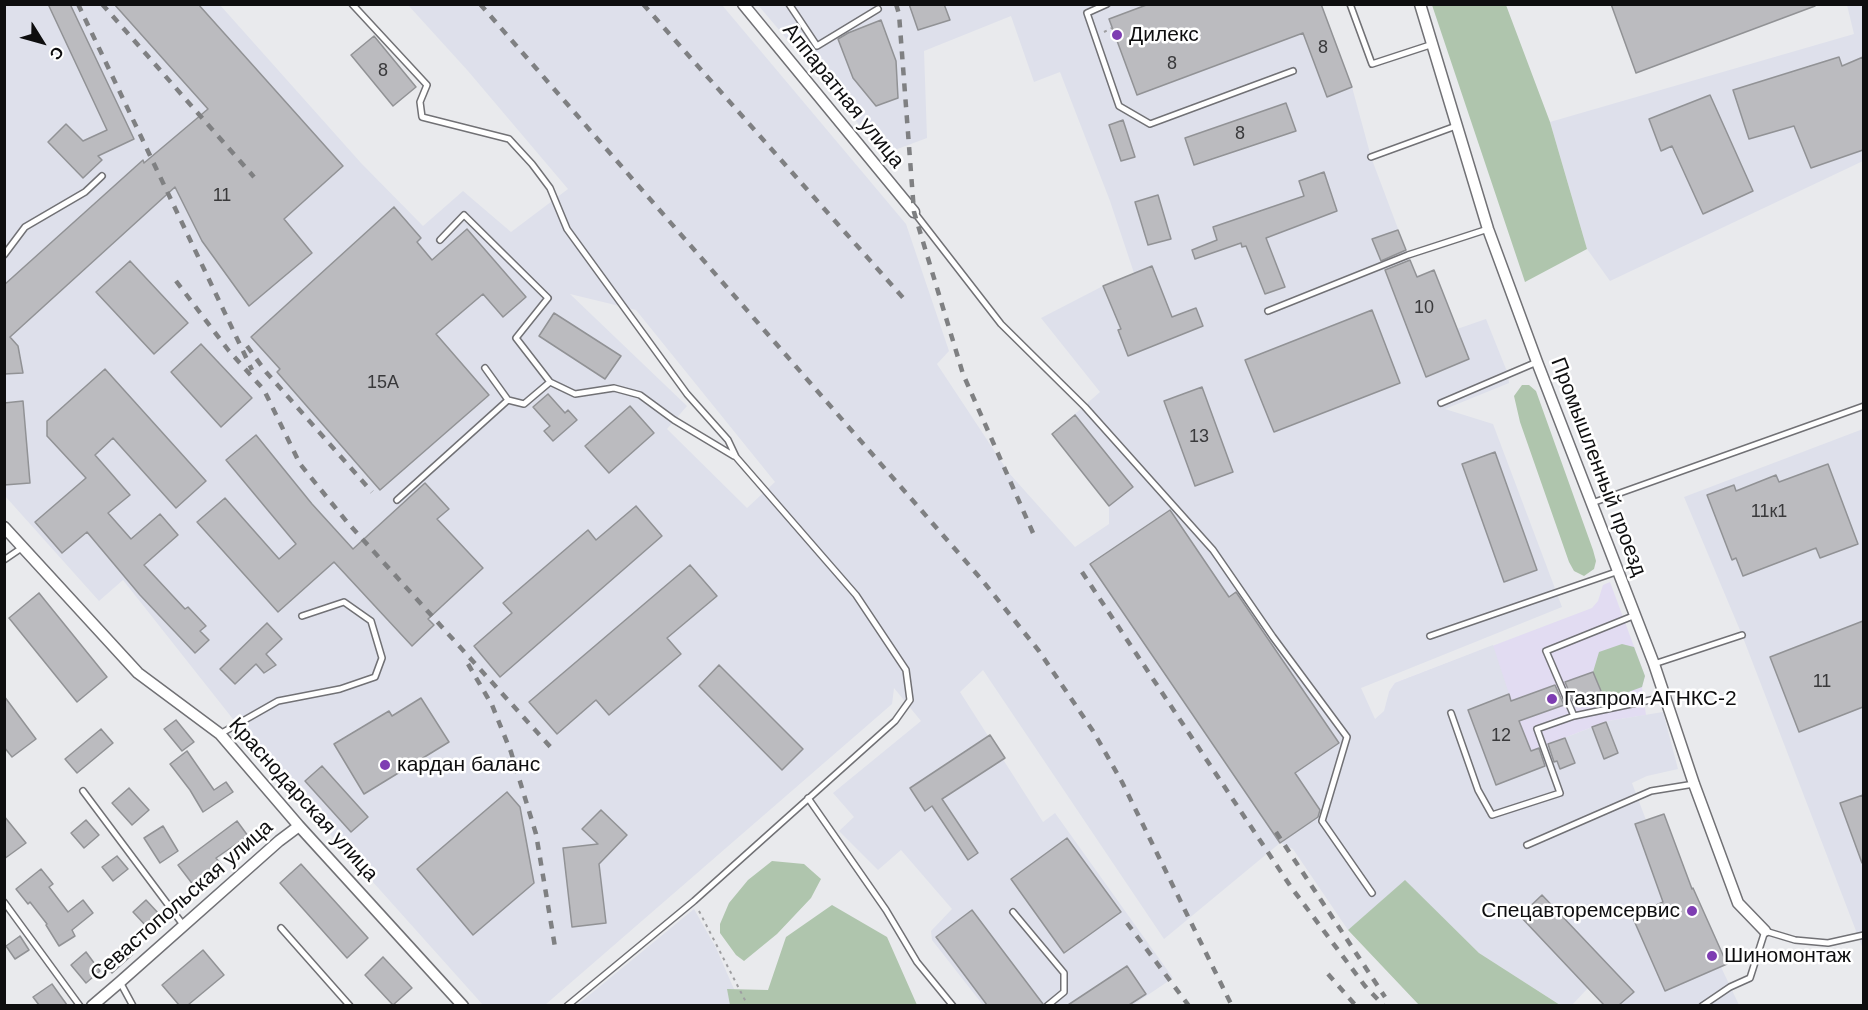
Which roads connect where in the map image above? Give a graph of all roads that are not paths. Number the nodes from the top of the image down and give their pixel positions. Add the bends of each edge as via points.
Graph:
1 (352, 4) edge
2 (743, 4) edge
3 (789, 4) edge
4 (1107, 4) edge
5 (1350, 4) edge
6 (1420, 4) edge
7 (878, 9) dead end
8 (1433, 44) junction
9 (1293, 71) dead end
10 (1456, 126) junction
11 (1371, 157) dead end
12 (102, 176) dead end
13 (914, 212) joint
14 (1488, 229) junction
15 (440, 240) dead end
16 (4, 255) edge
17 (1268, 312) dead end
18 (1536, 362) junction
19 (485, 368) dead end
20 (550, 382) junction
21 (508, 400) junction
22 (1441, 403) dead end
23 (1863, 406) edge
24 (736, 457) junction
25 (397, 500) dead end
26 (1591, 504) junction
27 (4, 527) edge
28 (23, 547) junction
29 (4, 560) edge
30 (1616, 572) junction
31 (302, 616) dead end
32 (1633, 616) junction
33 (1742, 635) dead end
34 (1430, 636) dead end
35 (1653, 664) junction
36 (1665, 698) junction
37 (1451, 713) dead end
38 (1574, 716) junction
39 (220, 734) junction
40 (1694, 784) junction
41 (83, 791) dead end
42 (808, 798) junction
43 (299, 826) junction
44 (1527, 845) dead end
45 (1372, 893) dead end
46 (4, 902) edge
47 (1013, 912) dead end
48 (184, 926) junction
49 (281, 928) dead end
50 (1765, 931) junction
51 (1863, 935) edge
52 (120, 982) junction
53 (80, 1005) edge
54 (92, 1005) edge
55 (133, 1005) edge
56 (350, 1005) edge
57 (464, 1005) edge
58 (567, 1005) edge
59 (953, 1005) edge
60 (1047, 1005) edge
61 (1702, 1005) edge

1 - 24 lane via 427,85 420,102 423,117 509,139 532,164 550,188 567,229 687,394 728,440
2 - 13 street, Аппаратная улица
3 - 7 lane via 817,46
4 - 9 lane via 1087,13 1119,106 1150,124
5 - 8 lane via 1372,64
6 - 8 street, Промышленный проезд
8 - 10 street, Промышленный проезд
10 - 11 lane
10 - 14 street, Промышленный проезд
12 - 16 lane via 85,192 25,227
13 - 45 lane via 1001,324 1085,407 1213,550 1347,737 1322,821
14 - 17 lane via 1408,255
14 - 18 street, Промышленный проезд
15 - 20 lane via 464,215 548,298 516,338
18 - 22 lane
18 - 26 street, Промышленный проезд
19 - 21 lane
20 - 21 lane via 524,404
20 - 24 lane via 575,394 614,388 640,395
21 - 25 lane
23 - 26 lane
24 - 42 lane via 856,595 906,670 910,700 895,721
26 - 30 street, Промышленный проезд
27 - 28 street, Краснодарская улица
28 - 29 lane
28 - 39 street, Краснодарская улица via 138,673
30 - 32 street, Промышленный проезд
30 - 34 lane
31 - 39 lane via 344,602 371,621 382,658 375,677 340,689 278,701
32 - 35 street, Промышленный проезд
32 - 38 lane via 1546,651
33 - 35 lane
35 - 36 street, Промышленный проезд
36 - 38 lane
36 - 40 street, Промышленный проезд
37 - 38 lane via 1478,790 1492,815 1560,793 1537,729
39 - 43 street, Краснодарская улица
40 - 44 lane via 1651,791
40 - 50 street, Промышленный проезд via 1738,903
41 - 48 lane
42 - 58 lane via 694,901
42 - 59 lane via 917,962
43 - 48 street, Севастопольская улица
43 - 57 street, Краснодарская улица
46 - 53 lane
47 - 60 lane via 1064,973 1064,992
48 - 52 street, Севастопольская улица
49 - 56 lane
50 - 51 lane via 1795,940 1828,943
50 - 61 lane via 1750,978
52 - 54 street, Севастопольская улица
52 - 55 lane

